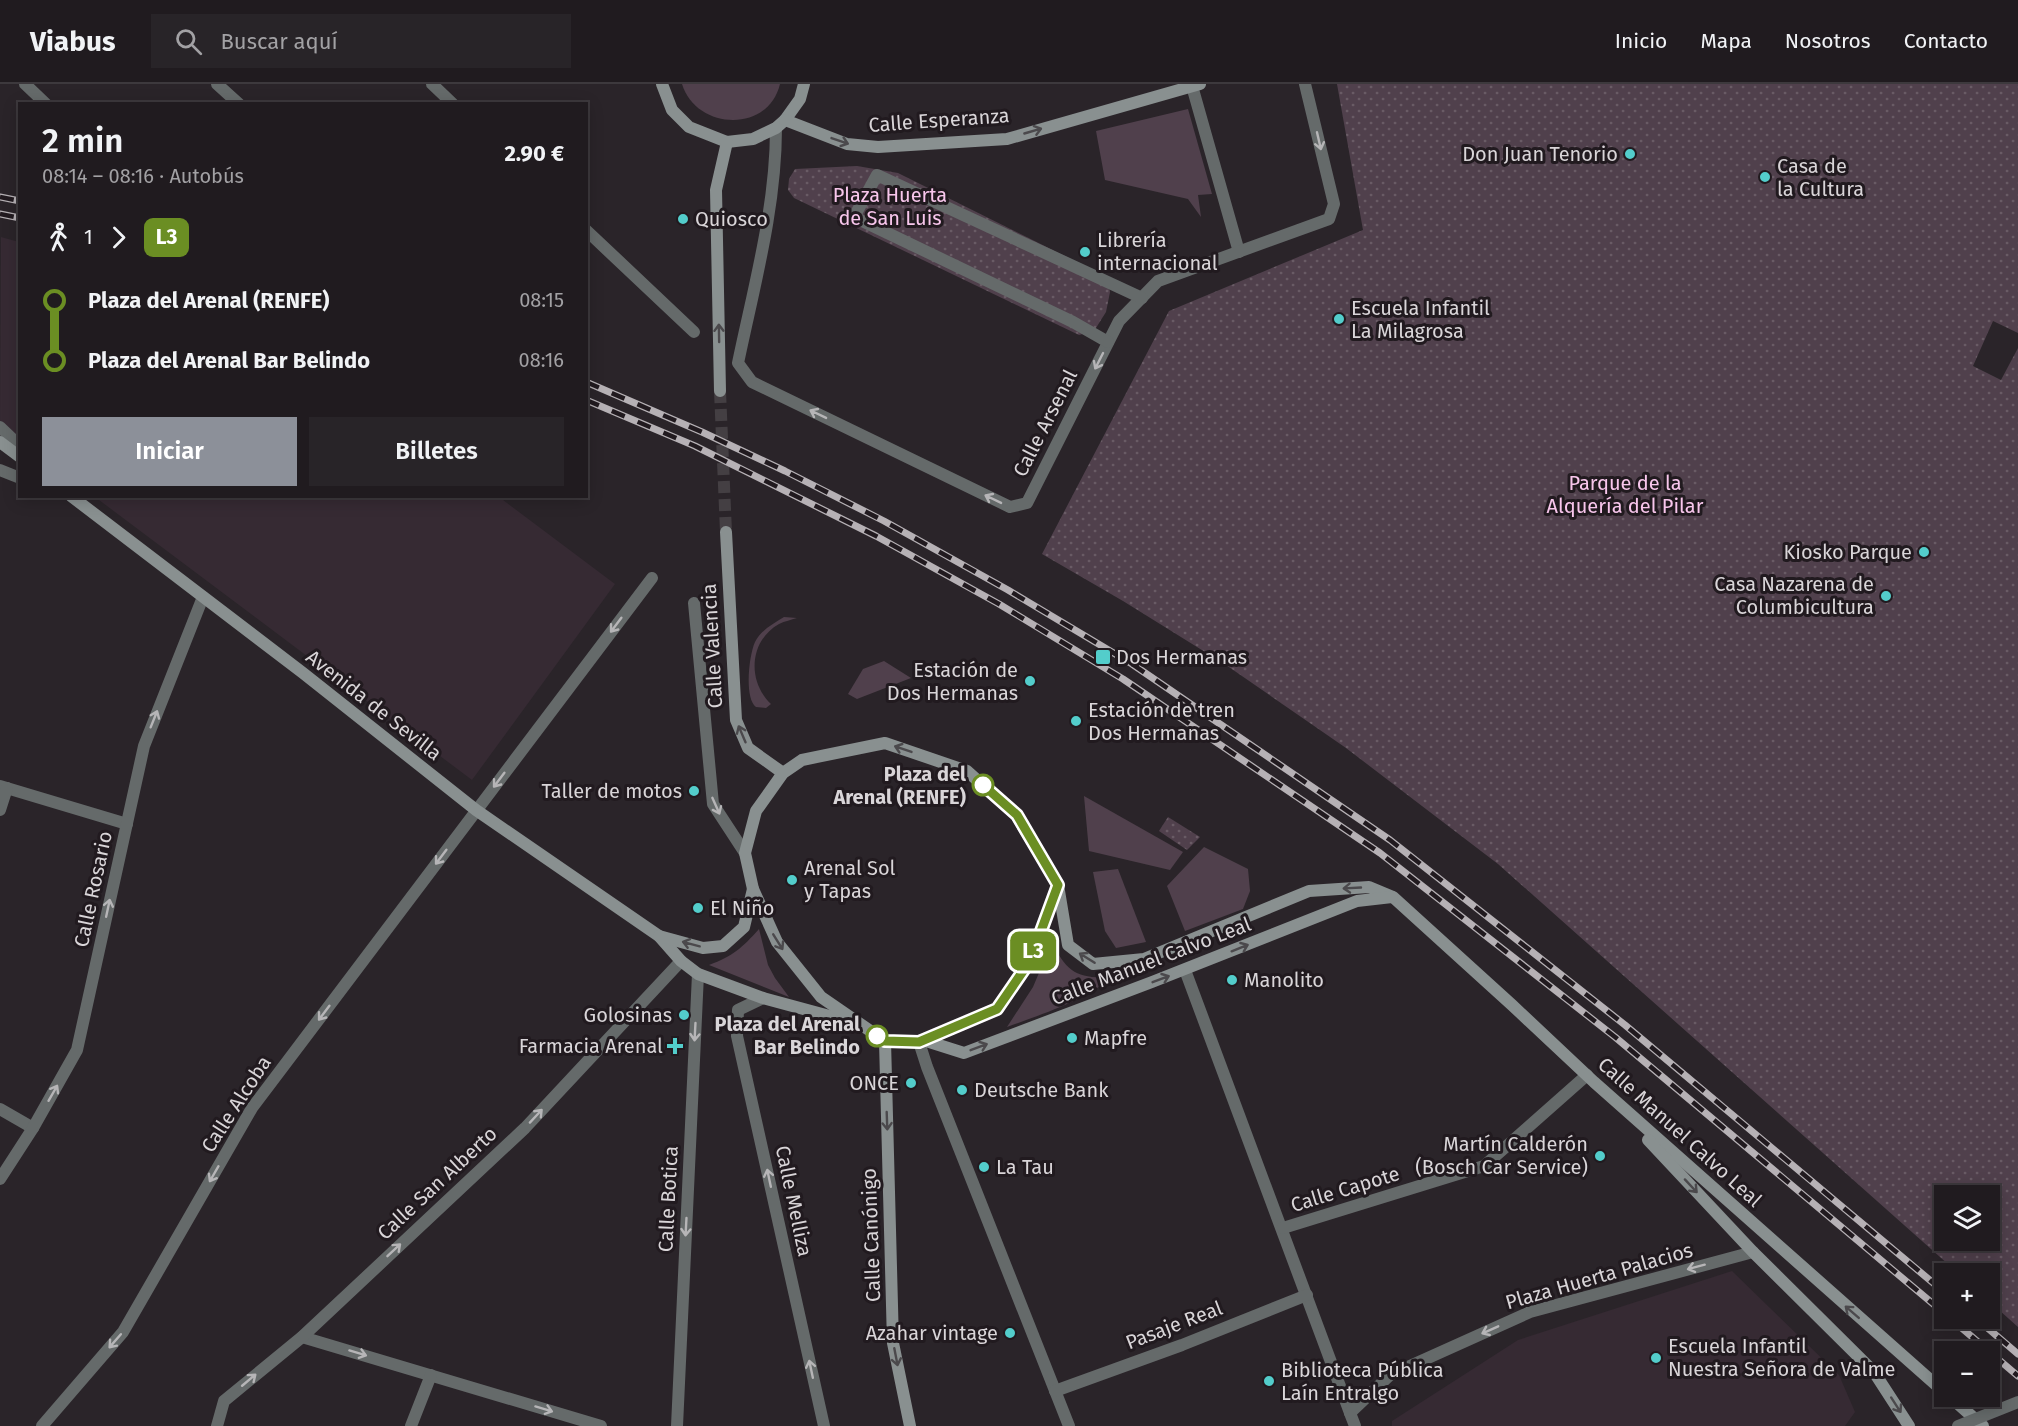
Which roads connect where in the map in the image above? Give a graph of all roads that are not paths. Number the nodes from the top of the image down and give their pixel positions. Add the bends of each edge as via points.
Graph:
1 (24, 84) edge
2 (432, 84) edge
3 (804, 84) edge
4 (1305, 84) edge
5 (1196, 85) edge
6 (223, 86) edge
7 (660, 86) edge
8 (44, 102) edge
9 (237, 102) edge
10 (451, 102) edge
11 (781, 124) junction
12 (727, 142) junction
13 (588, 232) edge
14 (1239, 252) junction
15 (1142, 298) junction
16 (694, 332) dead end
17 (1108, 342) junction
18 (720, 391) tunnel mouth
19 (0, 428) edge
20 (0, 442) edge
21 (18, 444) edge
22 (18, 456) edge
23 (0, 470) edge
24 (18, 477) edge
25 (66, 498) edge
26 (73, 498) edge
27 (82, 505) junction
28 (726, 532) tunnel mouth
29 (652, 578) dead end
30 (203, 597) junction
31 (694, 603) dead end
32 (783, 773) junction
33 (3, 787) edge
34 (0, 810) edge
35 (476, 810) junction
36 (127, 824) junction
37 (745, 853) junction
38 (1058, 885) junction
39 (753, 889) junction
40 (1393, 897) junction
41 (659, 936) junction
42 (681, 961) junction
43 (1185, 969) junction
44 (698, 974) junction
45 (763, 998) junction
46 (855, 1023) junction
47 (885, 1041) junction
48 (921, 1041) junction
49 (1590, 1079) junction
50 (0, 1108) edge
51 (33, 1128) junction
52 (0, 1179) edge
53 (1283, 1228) junction
54 (1782, 1251) junction
55 (1753, 1252) junction
56 (1307, 1294) junction
57 (302, 1337) junction
58 (431, 1375) junction
59 (1934, 1383) edge
60 (1055, 1391) junction
61 (2018, 1402) edge
62 (1961, 1407) edge
63 (1350, 1413) junction
64 (42, 1426) edge
65 (217, 1426) edge
66 (411, 1426) edge
67 (601, 1426) edge
68 (677, 1426) edge
69 (824, 1426) edge
70 (910, 1426) edge
71 (1069, 1426) edge
72 (1355, 1426) edge
73 (1909, 1426) edge
74 (1958, 1426) edge
75 (1983, 1426) edge

1 - 8 street
2 - 10 street
3 - 11 street via 800,99
4 -> 14 street, Calle Arsenal via 1334,204 1329,219
11 -> 5 street, Calle Esperanza via 847,144 878,147 1006,139
5 - 14 street
6 - 9 street
7 - 12 street via 672,110 689,127
11 - 12 street via 753,140
17 -> 11 street, Calle Arsenal via 1027,503 1010,507 752,382 738,363 773,194
18 -> 12 street via 716,190
13 - 16 street
14 - 15 street, Calle Arsenal via 1158,281
15 - 17 street, Calle Arsenal via 1119,321
15 - 17 street via 877,175 854,217
19 - 21 street
20 - 22 street
23 - 24 street
25 - 27 street
26 - 27 street, Avenida de Sevilla
27 - 30 street, Avenida de Sevilla
32 -> 28 street, Calle Valencia via 748,748 736,720
29 -> 35 street, Calle Alcoba
30 - 35 street, Avenida de Sevilla
36 -> 30 street, Calle Rosario via 144,746
31 -> 37 street via 712,804
32 - 37 street via 756,811
38 -> 32 street via 1017,815 967,771 885,743 802,760
33 - 34 street
33 - 36 street
35 - 41 street, Avenida de Sevilla
35 -> 64 street, Calle Alcoba via 252,1108 123,1332
51 -> 36 street, Calle Rosario via 77,1050
37 - 39 street
40 -> 38 street, Calle Manuel Calvo Leal via 1369,887 1309,891 1144,959 1093,964 1068,945
38 - 48 street via 1030,961 997,1009
39 -> 41 street, Avenida de Sevilla via 744,927 723,946 703,948
39 -> 46 street via 777,942 821,998
43 -> 40 street, Calle Manuel Calvo Leal via 1357,901
40 - 49 street, Calle Manuel Calvo Leal
41 - 42 street, Avenida de Sevilla
42 - 44 street, Avenida de Sevilla
57 -> 42 street, Calle San Alberto via 525,1128
48 -> 43 street, Calle Manuel Calvo Leal via 964,1053
43 - 53 street, Calle Capote
44 - 45 street, Avenida de Sevilla
44 -> 68 street, Calle Botica
45 - 46 street, Avenida de Sevilla
69 -> 45 street, Calle Melliza via 737,1036 738,1010
46 - 47 street
47 - 48 street
47 -> 70 street, Calle Canónigo via 893,1343
48 - 60 street via 931,1077
49 - 53 street, Calle Capote via 1484,1166
49 - 54 street, Calle Manuel Calvo Leal
49 -> 55 street
50 - 51 street
51 - 52 street, Calle Rosario
53 - 56 street
54 - 55 street
59 -> 54 street, Calle Manuel Calvo Leal
55 -> 63 street, Plaza Huerta Palacios via 1530,1312 1390,1375
55 -> 73 street via 1874,1372
56 - 60 street, Pasaje Real
56 - 63 street
57 -> 58 street
65 -> 57 street, Calle San Alberto via 224,1401
58 - 66 street
58 -> 67 street
60 - 71 street
61 - 74 street, bridge
62 - 75 street
63 - 72 street

